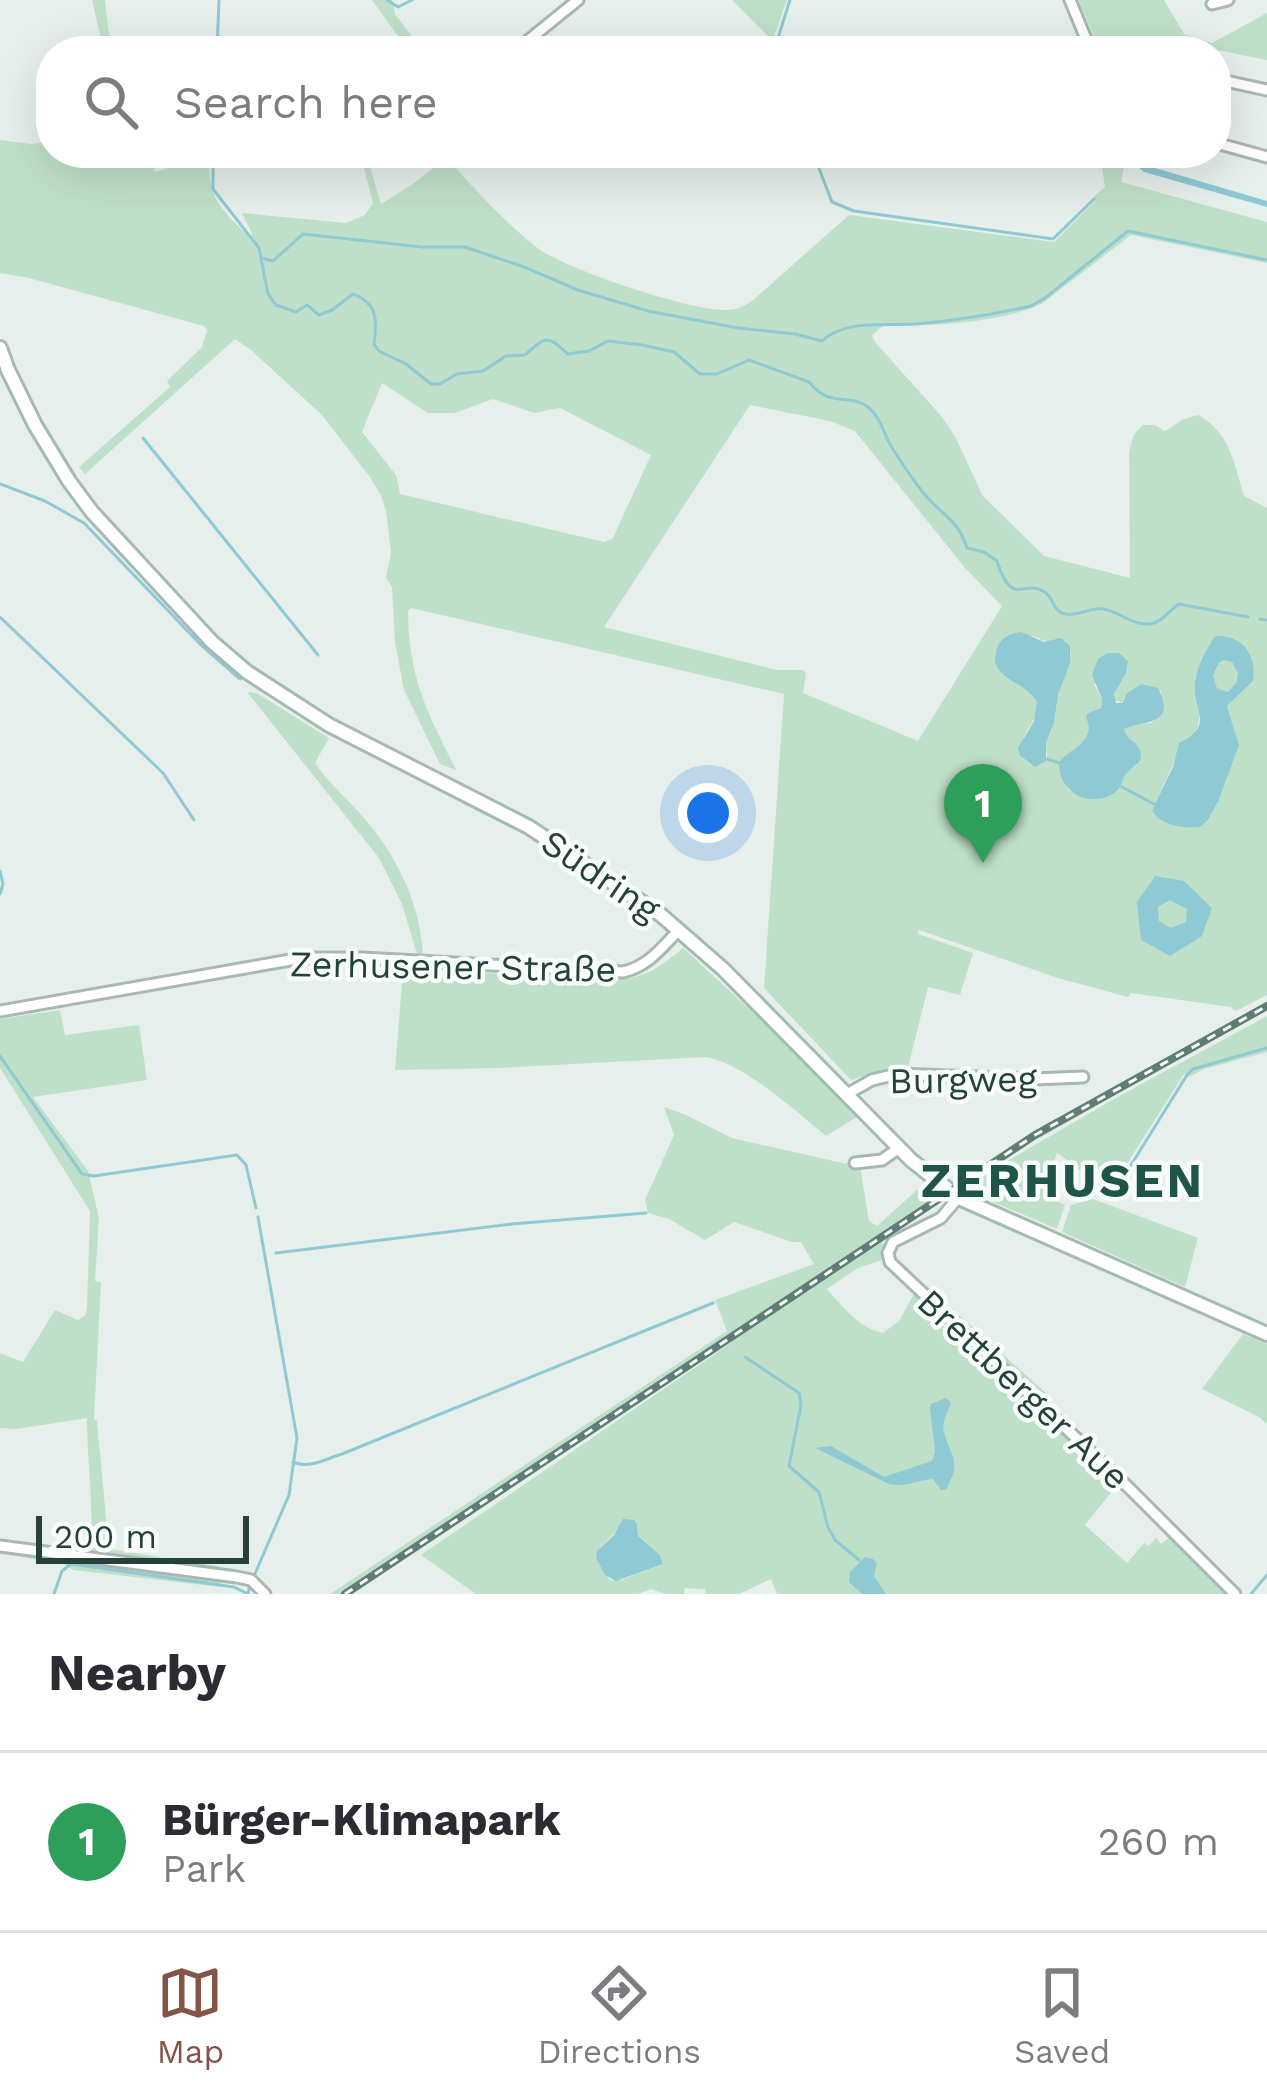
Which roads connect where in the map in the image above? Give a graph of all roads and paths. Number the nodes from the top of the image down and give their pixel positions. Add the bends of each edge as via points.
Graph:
1 (578, 0) edge
2 (1070, 0) edge
3 (1228, 0) edge
4 (1212, 4) dead end
5 (534, 36) edge
6 (1085, 36) edge
7 (1231, 82) edge
8 (1267, 90) edge
9 (1231, 146) edge
10 (1267, 157) edge
11 (0, 348) edge
12 (680, 930) junction
13 (0, 1011) edge
14 (1083, 1077) dead end
15 (847, 1094) junction
16 (899, 1148) junction
17 (856, 1163) dead end
18 (961, 1195) junction
19 (1267, 1334) edge
20 (0, 1546) edge
21 (265, 1594) edge
22 (1235, 1594) edge

1 - 5 street
2 - 6 street
3 - 4 street
7 - 8 street
9 - 10 street
11 - 12 main road, Südring via 69,481 230,658 328,725 529,827
12 - 13 street, Zerhusener Straße via 652,960 623,971 302,958
12 - 15 main road, Südring
14 - 15 street, Burgweg via 897,1074
15 - 16 main road, Südring
16 - 17 street
16 - 18 main road, Südring
18 - 19 main road, Südring
18 - 22 street, Brettberger Aue via 940,1218 892,1242 890,1262
20 - 21 street via 237,1577

